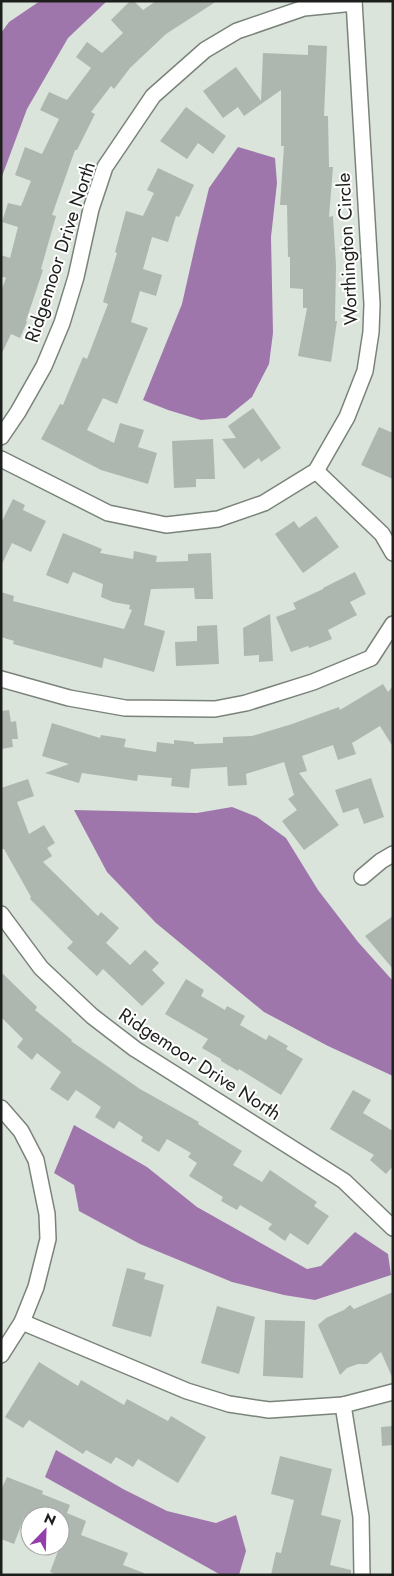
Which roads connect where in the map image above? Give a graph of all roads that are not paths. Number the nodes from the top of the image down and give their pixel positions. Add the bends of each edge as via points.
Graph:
1 (354, 2) edge
2 (1, 437) edge
3 (1, 459) edge
4 (316, 471) junction
5 (393, 553) edge
6 (393, 624) edge
7 (1, 679) edge
8 (393, 854) edge
9 (362, 876) dead end
10 (1, 914) edge
11 (1, 1108) edge
12 (393, 1228) edge
13 (22, 1322) junction
14 (1, 1355) edge
15 (393, 1392) edge
16 (343, 1405) junction
17 (362, 1575) edge

1 - 2 street, Ridgemoor Drive North via 304,8 237,31 205,50 153,96 105,167 62,323 44,366
1 - 4 street, Worthington Circle via 371,332 365,371 347,417
3 - 4 street, Worthington Circle via 108,513 166,525 228,516 264,503
4 - 5 street via 382,534
6 - 7 street via 371,658 314,682 215,709 125,708 69,698
8 - 9 street
10 - 12 street, Ridgemoor Drive North via 41,968 92,1016 135,1049 344,1181
11 - 13 street via 21,1131 36,1160 47,1214 48,1239 36,1287
13 - 14 street
13 - 16 street via 187,1391 229,1404 270,1410
15 - 16 street
16 - 17 street via 361,1517

